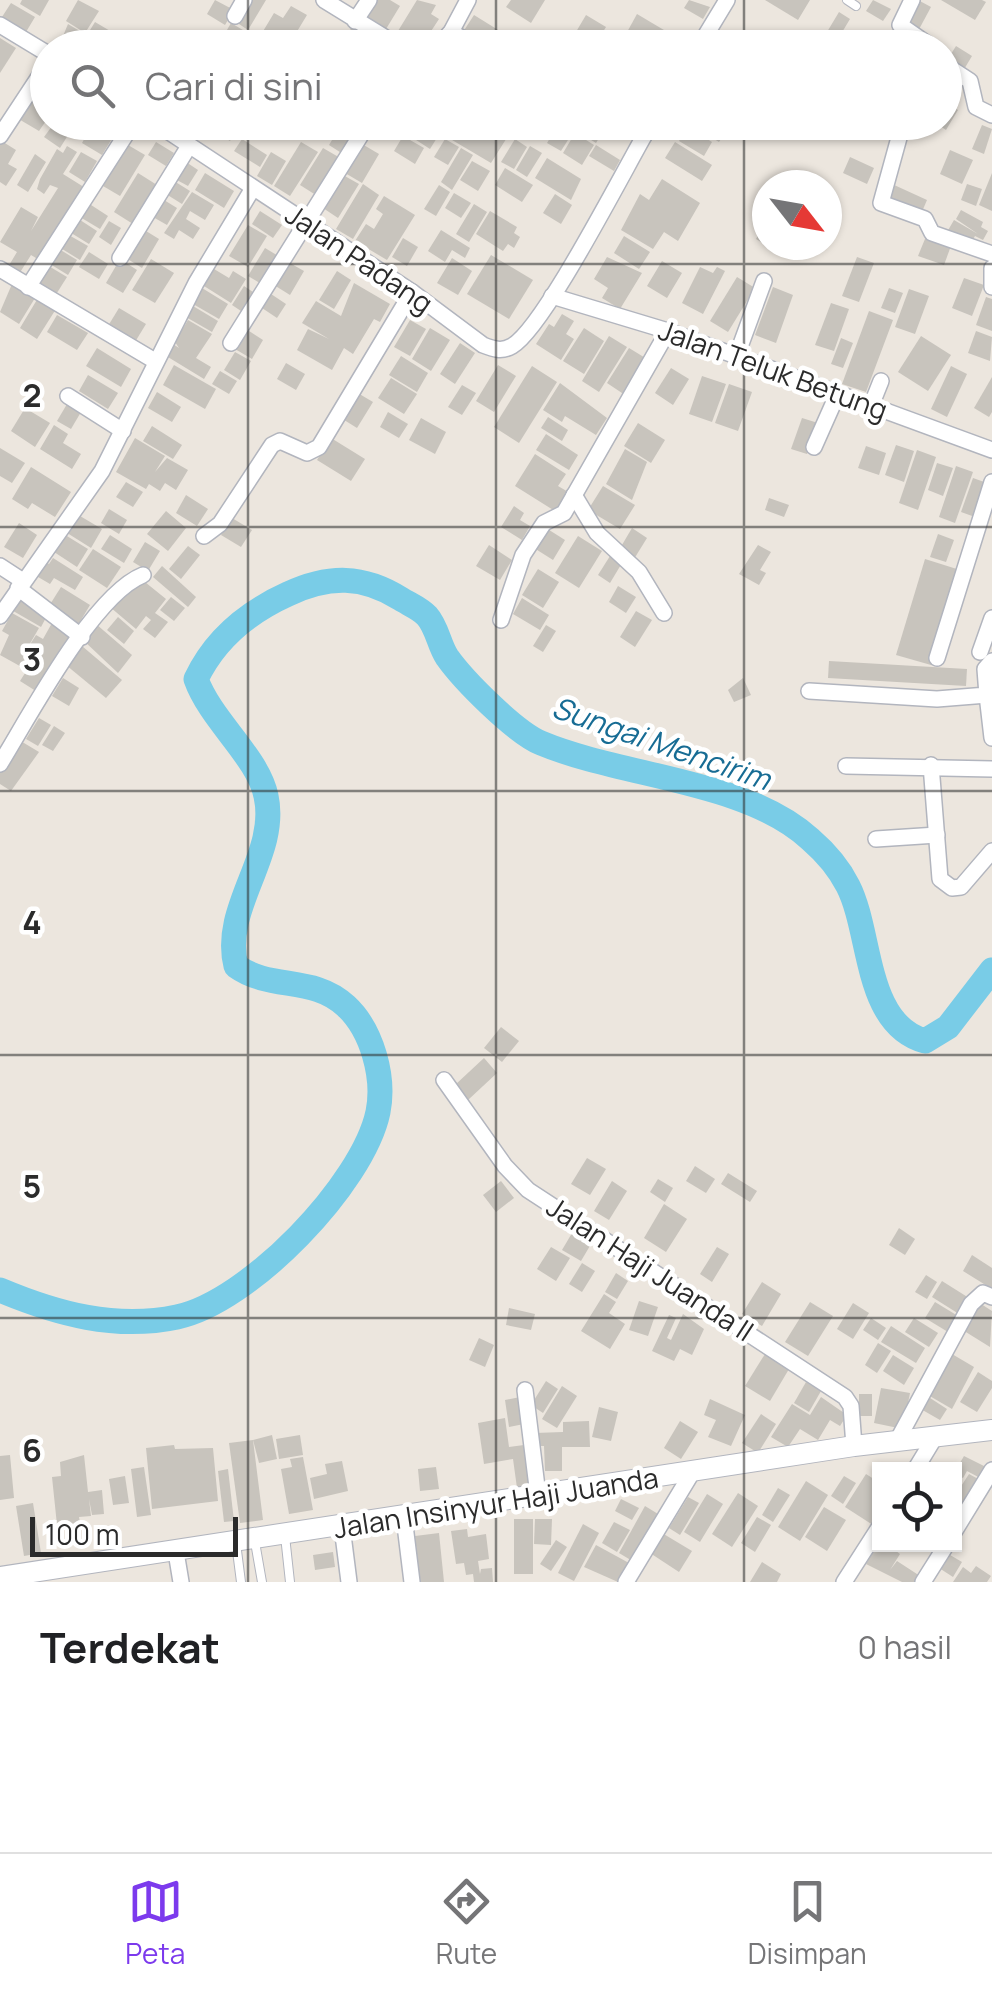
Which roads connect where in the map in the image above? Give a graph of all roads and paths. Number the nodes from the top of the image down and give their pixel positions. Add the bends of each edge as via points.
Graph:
1 (244, 0) edge
2 (324, 0) edge
3 (369, 0) edge
4 (468, 0) edge
5 (727, 0) edge
6 (848, 0) edge
7 (912, 0) edge
8 (856, 6) dead end
9 (236, 16) dead end
10 (355, 21) junction
11 (0, 25) edge
12 (371, 30) edge
13 (453, 30) edge
14 (709, 30) edge
15 (906, 30) edge
16 (30, 43) edge
17 (962, 76) edge
18 (30, 90) edge
19 (992, 115) edge
20 (0, 136) edge
21 (122, 140) edge
22 (180, 140) edge
23 (359, 140) edge
24 (642, 140) edge
25 (898, 140) edge
26 (189, 146) junction
27 (253, 188) junction
28 (308, 224) junction
29 (992, 254) edge
30 (120, 258) dead end
31 (992, 268) edge
32 (0, 269) edge
33 (764, 281) dead end
34 (28, 287) junction
35 (992, 287) edge
36 (412, 292) junction
37 (552, 296) junction
38 (668, 331) junction
39 (231, 343) dead end
40 (736, 355) junction
41 (155, 361) junction
42 (880, 381) dead end
43 (838, 393) junction
44 (68, 396) dead end
45 (871, 406) junction
46 (123, 432) junction
47 (814, 447) dead end
48 (992, 450) edge
49 (992, 482) edge
50 (574, 495) junction
51 (204, 536) dead end
52 (0, 566) edge
53 (143, 576) dead end
54 (20, 584) junction
55 (664, 614) dead end
56 (0, 616) edge
57 (992, 618) edge
58 (501, 620) dead end
59 (82, 638) junction
60 (986, 656) edge
61 (938, 658) dead end
62 (809, 691) dead end
63 (987, 695) junction
64 (992, 738) edge
65 (0, 764) edge
66 (930, 765) junction
67 (846, 766) dead end
68 (992, 769) edge
69 (936, 835) junction
70 (876, 839) dead end
71 (992, 851) edge
72 (444, 1080) dead end
73 (992, 1297) edge
74 (525, 1390) dead end
75 (992, 1430) edge
76 (936, 1436) junction
77 (898, 1441) junction
78 (854, 1446) junction
79 (920, 1462) edge
80 (992, 1470) edge
81 (693, 1471) junction
82 (538, 1495) junction
83 (404, 1517) junction
84 (962, 1519) edge
85 (342, 1527) junction
86 (284, 1536) junction
87 (872, 1538) edge
88 (246, 1542) junction
89 (176, 1552) junction
90 (942, 1552) edge
91 (0, 1577) edge
92 (181, 1582) edge
93 (240, 1582) edge
94 (262, 1582) edge
95 (290, 1582) edge
96 (350, 1582) edge
97 (412, 1582) edge
98 (626, 1582) edge
99 (844, 1582) edge
100 (923, 1582) edge

1 - 9 street
2 - 10 street
3 - 10 street
4 - 13 street
5 - 14 street
6 - 8 lane
7 - 15 street via 900,26
10 - 12 street
11 - 16 street
17 - 19 street via 970,81 976,107
18 - 20 street
21 - 34 street
22 - 26 street, Jalan Padang
23 - 28 street
24 - 37 street
25 - 29 street via 882,203 925,219 938,236
26 - 27 street, Jalan Padang
26 - 30 street
27 - 28 street, Jalan Padang
27 - 41 street
28 - 36 street, Jalan Padang
28 - 39 street
31 - 35 street
32 - 34 street
33 - 40 street
34 - 41 street
36 - 37 street, Jalan Padang via 496,350 516,344
36 - 51 street via 319,447 307,453 285,442 272,445 220,524
37 - 38 street, Jalan Teluk Betung
38 - 40 street, Jalan Teluk Betung
38 - 50 street
40 - 43 street, Jalan Teluk Betung
41 - 46 street
42 - 45 street
43 - 45 street, Jalan Teluk Betung
43 - 47 street
44 - 46 street
45 - 48 street, Jalan Teluk Betung
46 - 54 street
49 - 61 street
50 - 55 street via 597,533 640,572
50 - 58 street via 523,555
52 - 54 street
53 - 59 street via 119,593
54 - 56 street
54 - 59 street
57 - 60 street
59 - 65 street
60 - 63 street
62 - 63 street via 937,700
63 - 64 street
66 - 67 street
66 - 68 street
66 - 69 street
69 - 70 street
69 - 71 street via 940,879 952,888 961,887
72 - 78 street, Jalan Haji Juanda II via 528,1190 845,1398
73 - 77 street via 983,1294 971,1304
74 - 82 street
75 - 76 street, Jalan Insinyur Haji Juanda
76 - 77 street, Jalan Insinyur Haji Juanda
76 - 79 street
77 - 78 street, Jalan Insinyur Haji Juanda
78 - 81 street, Jalan Insinyur Haji Juanda
80 - 84 street
81 - 82 street, Jalan Insinyur Haji Juanda
81 - 98 street
82 - 83 street, Jalan Insinyur Haji Juanda
83 - 85 street, Jalan Insinyur Haji Juanda
83 - 97 street
85 - 86 street, Jalan Insinyur Haji Juanda
85 - 96 street
86 - 88 street, Jalan Insinyur Haji Juanda
86 - 95 lane
87 - 99 street
88 - 89 street, Jalan Insinyur Haji Juanda
88 - 93 lane
88 - 94 lane
89 - 91 street, Jalan Insinyur Haji Juanda
89 - 92 street
90 - 100 street

